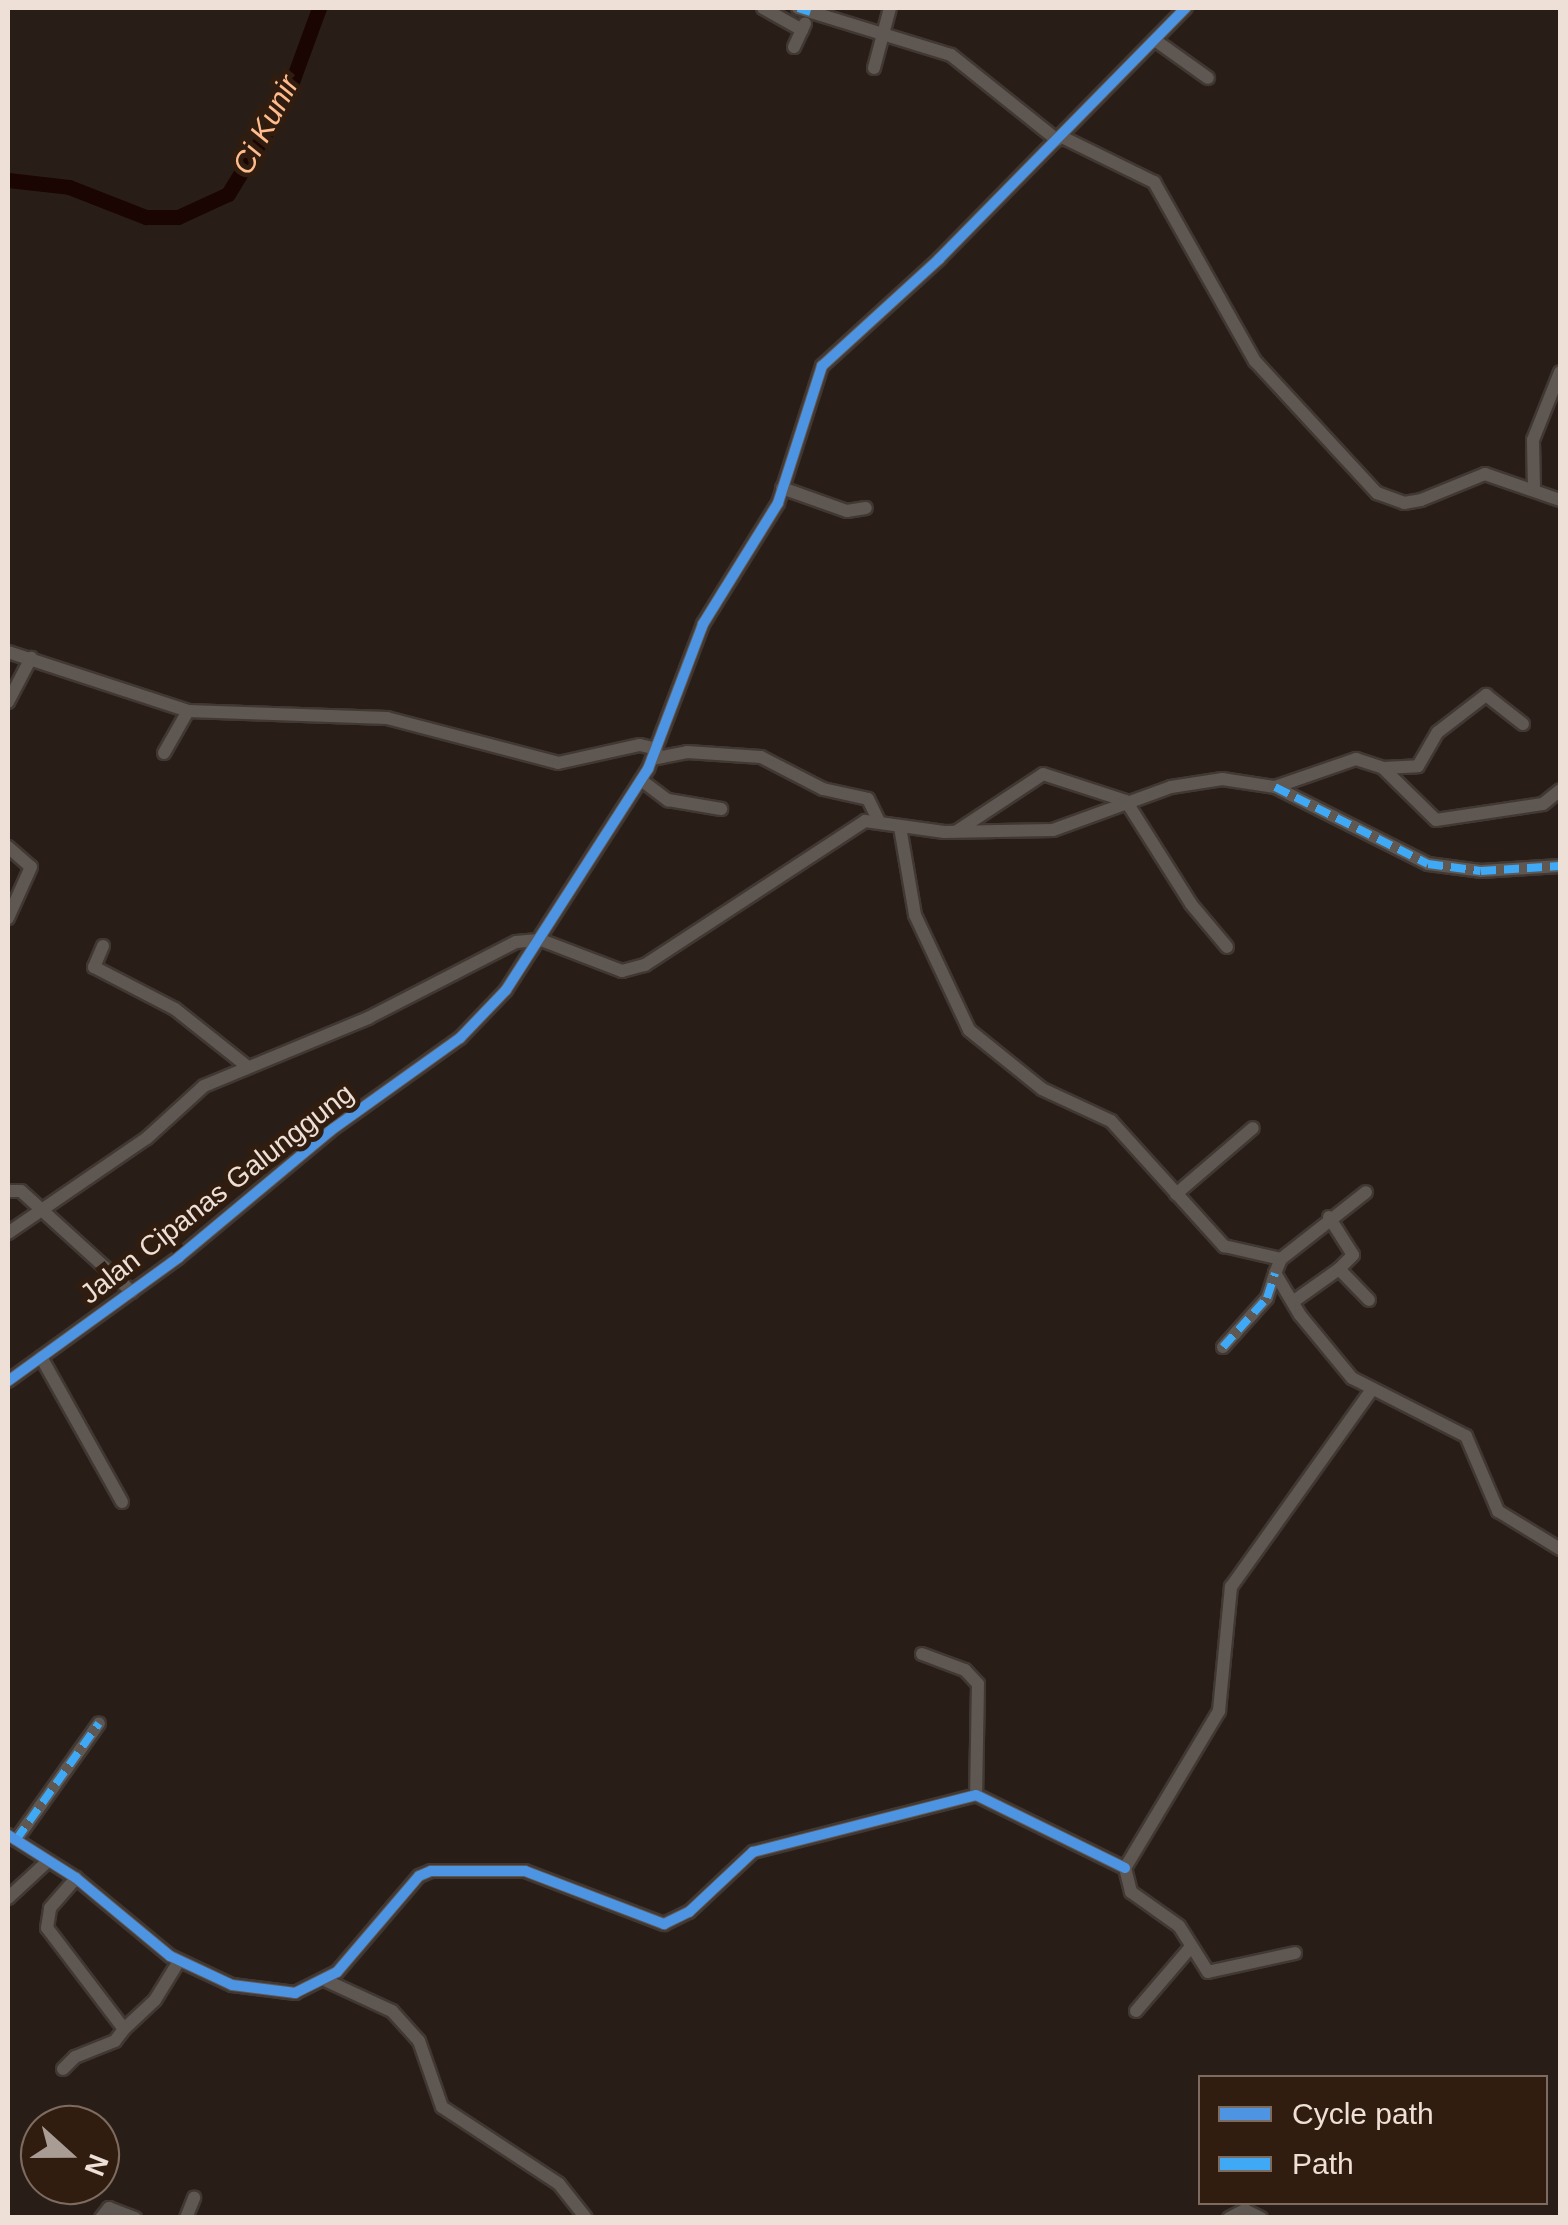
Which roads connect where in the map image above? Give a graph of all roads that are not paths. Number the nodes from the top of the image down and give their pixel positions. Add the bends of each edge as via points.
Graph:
1 (762, 8) edge
2 (890, 8) edge
3 (1186, 8) edge
4 (804, 10) edge
5 (802, 30) junction
6 (883, 32) junction
7 (1155, 40) junction
8 (794, 47) dead end
9 (874, 68) dead end
10 (1208, 78) dead end
11 (1058, 138) junction
12 (1560, 372) edge
13 (782, 488) junction
14 (1534, 488) junction
15 (1560, 500) edge
16 (866, 508) dead end
17 (8, 652) edge
18 (31, 658) junction
19 (8, 702) edge
20 (188, 710) junction
21 (1523, 724) dead end
22 (164, 753) dead end
23 (655, 754) junction
24 (1383, 768) junction
25 (641, 780) junction
26 (1275, 786) junction
27 (1560, 790) edge
28 (1126, 801) junction
29 (721, 808) dead end
30 (879, 822) junction
31 (900, 827) junction
32 (955, 832) junction
33 (8, 847) edge
34 (1560, 866) edge
35 (8, 918) edge
36 (537, 945) junction
37 (103, 946) dead end
38 (1227, 946) dead end
39 (248, 1067) junction
40 (1253, 1128) dead end
41 (8, 1192) edge
42 (1366, 1192) dead end
43 (1176, 1194) junction
44 (42, 1208) junction
45 (1328, 1216) junction
46 (8, 1232) edge
47 (1278, 1266) junction
48 (1338, 1269) junction
49 (132, 1292) junction
50 (1369, 1300) dead end
51 (1294, 1301) junction
52 (1223, 1348) dead end
53 (42, 1357) junction
54 (8, 1381) edge
55 (1372, 1391) junction
56 (122, 1502) dead end
57 (1560, 1550) edge
58 (922, 1654) dead end
59 (99, 1723) dead end
60 (976, 1794) junction
61 (12, 1838) edge
62 (48, 1861) junction
63 (1125, 1868) junction
64 (76, 1878) junction
65 (8, 1898) edge
66 (1190, 1948) junction
67 (1294, 1953) dead end
68 (179, 1961) junction
69 (327, 1981) junction
70 (1136, 2012) dead end
71 (124, 2029) junction
72 (63, 2070) dead end
73 (194, 2198) dead end
74 (101, 2218) edge
75 (135, 2218) edge
76 (186, 2218) edge
77 (586, 2218) edge
78 (1228, 2218) edge
79 (1262, 2218) edge

1 - 5 street
2 - 6 street
3 - 7 street, Jalan Cipanas Galunggung
4 - 5 street
4 - 6 street
5 - 8 street
6 - 9 street
6 - 11 street via 960,60
7 - 10 street
7 - 11 street, Jalan Cipanas Galunggung
11 - 13 street, Jalan Cipanas Galunggung via 939,260 835,349 805,403
11 - 14 street via 1154,182 1255,361 1377,494 1404,503 1485,474
12 - 14 street via 1534,436
13 - 16 street via 847,511
13 - 23 street, Jalan Cipanas Galunggung via 769,524 702,624
14 - 15 street
17 - 18 street
18 - 19 street
18 - 20 street
20 - 22 street
20 - 23 street via 387,718 558,763 640,745
21 - 24 street via 1484,696 1438,732 1418,766
23 - 25 street, Jalan Cipanas Galunggung
23 - 30 street via 761,757 823,789 868,799
24 - 26 street via 1341,761
24 - 27 street via 1436,820 1543,804
25 - 29 street via 668,800
25 - 36 street, Jalan Cipanas Galunggung
26 - 28 street via 1222,779
26 - 34 street via 1428,864 1481,871
28 - 32 street via 1053,830
28 - 32 street via 1044,774
28 - 38 street via 1180,889
30 - 31 street
30 - 36 street via 855,824 630,971
31 - 32 street
31 - 43 street via 915,916 969,1030 1042,1089 1112,1122
33 - 35 street via 31,865
36 - 39 street via 516,942 368,1018
36 - 49 street, Jalan Cipanas Galunggung via 460,1038 330,1131
37 - 39 street via 94,967 175,1009
39 - 44 street via 204,1086 147,1138
40 - 43 street
41 - 44 street via 22,1192
42 - 45 street
43 - 47 street via 1224,1246
44 - 46 street
44 - 49 street
45 - 47 street
45 - 48 street via 1353,1255
47 - 51 street
47 - 52 street via 1267,1298
48 - 50 street
48 - 51 street
49 - 53 street, Jalan Cipanas Galunggung
51 - 55 street via 1352,1378
53 - 54 street, Jalan Cipanas Galunggung
53 - 56 street
55 - 57 street via 1466,1436 1498,1511
55 - 63 street via 1231,1587 1219,1712
58 - 60 street via 965,1670 978,1684
59 - 61 street
60 - 63 street
60 - 69 street via 754,1852 689,1912 664,1924 525,1871 424,1873
61 - 62 street
62 - 64 street
62 - 65 street
63 - 66 street via 1131,1892 1173,1920
64 - 68 street
64 - 71 street via 50,1908 47,1928
66 - 67 street via 1199,1966 1216,1974
66 - 70 street
68 - 69 street via 256,1989 295,1993
68 - 71 street via 155,2000
69 - 77 street via 392,2011 419,2041 442,2108 559,2184
71 - 72 street via 116,2041 75,2057
73 - 76 street
74 - 75 street via 109,2208
78 - 79 street via 1244,2210

